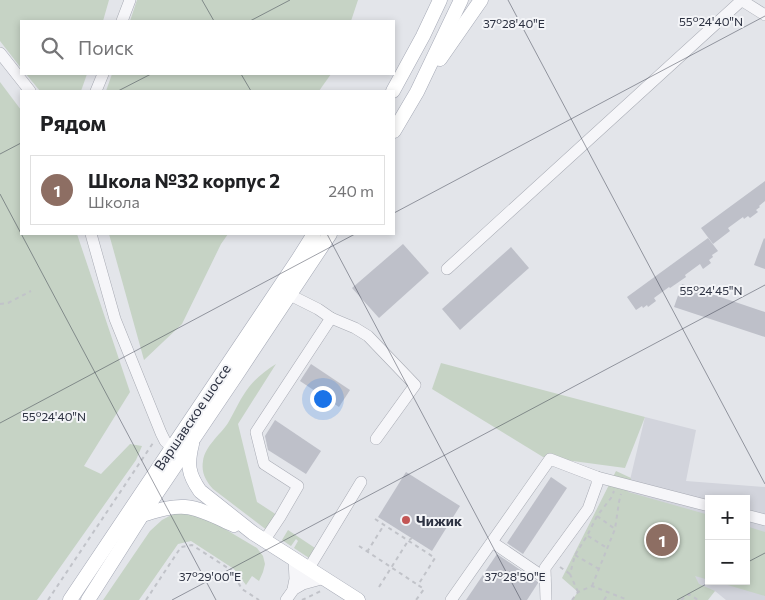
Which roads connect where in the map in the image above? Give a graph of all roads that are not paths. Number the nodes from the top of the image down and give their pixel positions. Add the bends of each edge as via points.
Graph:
1 (130, 0) edge
2 (440, 0) edge
3 (461, 0) edge
4 (481, 0) edge
5 (741, 0) edge
6 (765, 15) edge
7 (122, 20) edge
8 (0, 53) edge
9 (103, 75) edge
10 (29, 90) edge
11 (96, 90) edge
12 (394, 90) edge
13 (417, 92) junction
14 (395, 129) edge
15 (91, 235) edge
16 (313, 235) edge
17 (329, 235) edge
18 (447, 270) dead end
19 (290, 295) junction
20 (331, 318) junction
21 (193, 439) junction
22 (376, 440) dead end
23 (172, 448) junction
24 (597, 477) junction
25 (361, 482) dead end
26 (705, 505) edge
27 (142, 515) junction
28 (750, 516) edge
29 (765, 520) edge
30 (258, 537) junction
31 (493, 540) junction
32 (294, 559) junction
33 (309, 568) junction
34 (545, 578) junction
35 (323, 585) junction
36 (289, 595) edge
37 (70, 600) edge
38 (88, 600) edge
39 (358, 600) edge
40 (451, 600) edge
41 (546, 600) edge

1 - 7 street
2 - 12 main road
3 - 13 main road
4 - 13 main road
5 - 6 street
5 - 18 street
8 - 10 street
9 - 11 street
13 - 14 main road
15 - 23 street via 115,319 161,433
16 - 23 main road, Варшавское шоссе
17 - 19 main road, Варшавское шоссе
19 - 20 street
19 - 21 main road, Варшавское шоссе
20 - 22 street via 368,336 415,385
20 - 30 street via 256,432 264,464 298,486 280,517
21 - 27 main road, Варшавское шоссе
21 - 30 main road via 188,460 194,483
23 - 37 main road, Варшавское шоссе
24 - 26 street
24 - 31 street via 550,459
24 - 34 street via 588,509 545,568
25 - 33 street
27 - 30 main road via 164,508 195,508
27 - 38 main road, Варшавское шоссе
28 - 29 street
30 - 32 main road
31 - 34 street
31 - 40 street
32 - 33 main road
32 - 36 street via 295,579
33 - 35 main road
33 - 36 street
34 - 41 street
35 - 36 street via 303,584
35 - 39 main road

